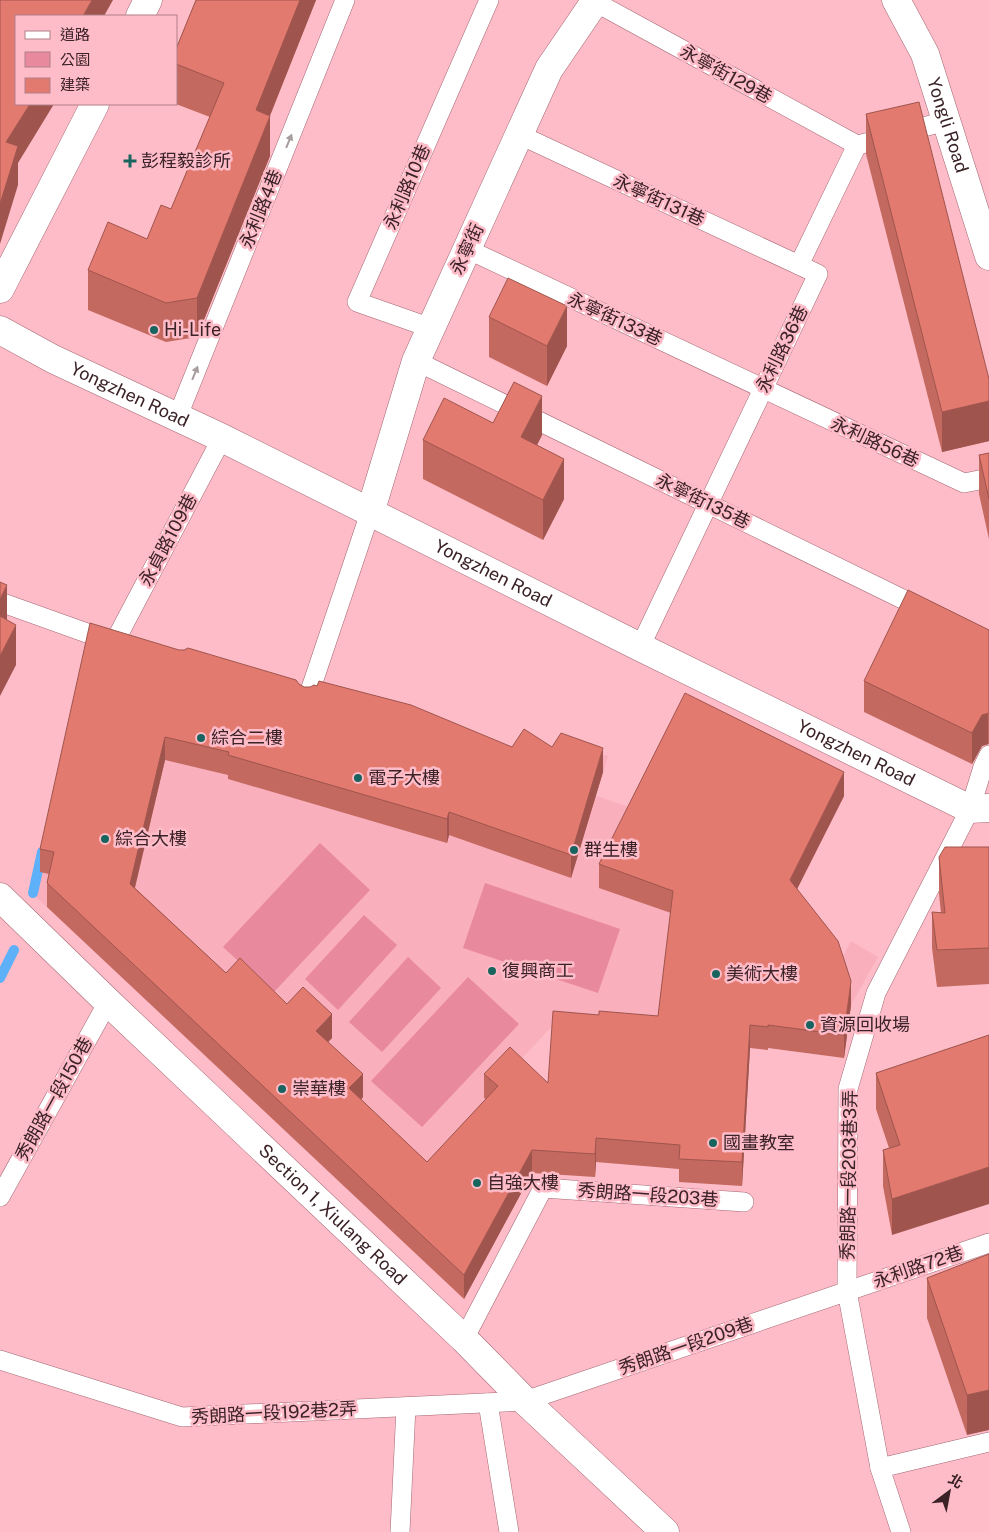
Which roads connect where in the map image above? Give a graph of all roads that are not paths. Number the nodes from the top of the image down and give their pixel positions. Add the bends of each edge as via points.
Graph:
1 (148, 0) edge
2 (345, 0) edge
3 (488, 0) edge
4 (896, 0) edge
5 (596, 1) edge
6 (140, 15) edge
7 (94, 105) edge
8 (946, 121) junction
9 (520, 135) junction
10 (857, 145) junction
11 (467, 250) junction
12 (989, 256) edge
13 (799, 265) junction
14 (0, 289) edge
15 (431, 328) junction
16 (0, 330) edge
17 (416, 361) junction
18 (762, 389) junction
19 (177, 418) junction
20 (222, 438) junction
21 (989, 478) edge
22 (708, 503) junction
23 (370, 512) junction
24 (0, 602) edge
25 (936, 616) edge
26 (640, 647) junction
27 (307, 700) edge
28 (989, 755) edge
29 (979, 808) edge
30 (0, 897) edge
31 (108, 1002) junction
32 (0, 1197) edge
33 (744, 1202) dead end
34 (989, 1243) edge
35 (847, 1291) junction
36 (464, 1339) junction
37 (0, 1360) edge
38 (525, 1401) junction
39 (488, 1402) junction
40 (406, 1406) junction
41 (989, 1442) edge
42 (880, 1468) junction
43 (400, 1532) edge
44 (509, 1532) edge
45 (665, 1532) edge
46 (901, 1532) edge

1 - 6 street
19 -> 2 lane, 永利路4巷
3 - 15 lane, 永利路10巷 via 357,302
4 - 8 street, Yongli Road via 925,54
5 - 9 street, 永寧街 via 549,69
5 - 10 lane, 永寧街129巷
7 - 14 street
8 - 10 lane
8 - 12 street, Yongli Road
9 - 11 street, 永寧街
9 - 13 lane, 永寧街131巷
10 - 13 lane
11 - 15 street, 永寧街
11 - 18 lane, 永寧街133巷
13 - 18 lane, 永利路36巷 via 818,274
15 - 17 street, 永寧街
16 - 19 street, Yongzhen Road
17 - 22 lane, 永寧街135巷
17 - 23 street, 永寧街
18 - 21 lane, 永利路56巷 via 964,483
18 - 22 lane, 永利路36巷
19 - 20 street, Yongzhen Road
20 - 23 street, Yongzhen Road
20 - 24 lane, 永貞路109巷 via 123,645
22 - 25 lane, 永寧街135巷
22 - 26 lane, 永利路36巷
23 - 26 street, Yongzhen Road
23 - 27 lane
26 - 29 street, Yongzhen Road
28 - 29 lane via 983,767
29 - 35 lane, 秀朗路一段203巷3弄 via 876,993 848,1090
30 - 31 street, Section 1, Xiulang Road
31 - 32 lane, 秀朗路一段150巷
31 - 36 street, Section 1, Xiulang Road
33 - 36 lane, 秀朗路一段203巷 via 543,1188
34 - 35 lane, 永利路72巷
35 - 38 lane, 秀朗路一段209巷
35 - 42 lane, 秀朗路一段203巷3弄
36 - 38 street, Section 1, Xiulang Road
37 - 40 lane, 秀朗路一段192巷2弄 via 182,1417
38 - 39 lane, 秀朗路一段209巷
38 - 45 street, Section 1, Xiulang Road
39 - 40 lane, 秀朗路一段192巷2弄
39 - 44 lane
40 - 43 lane
41 - 42 lane
42 - 46 lane, 秀朗路一段203巷3弄

